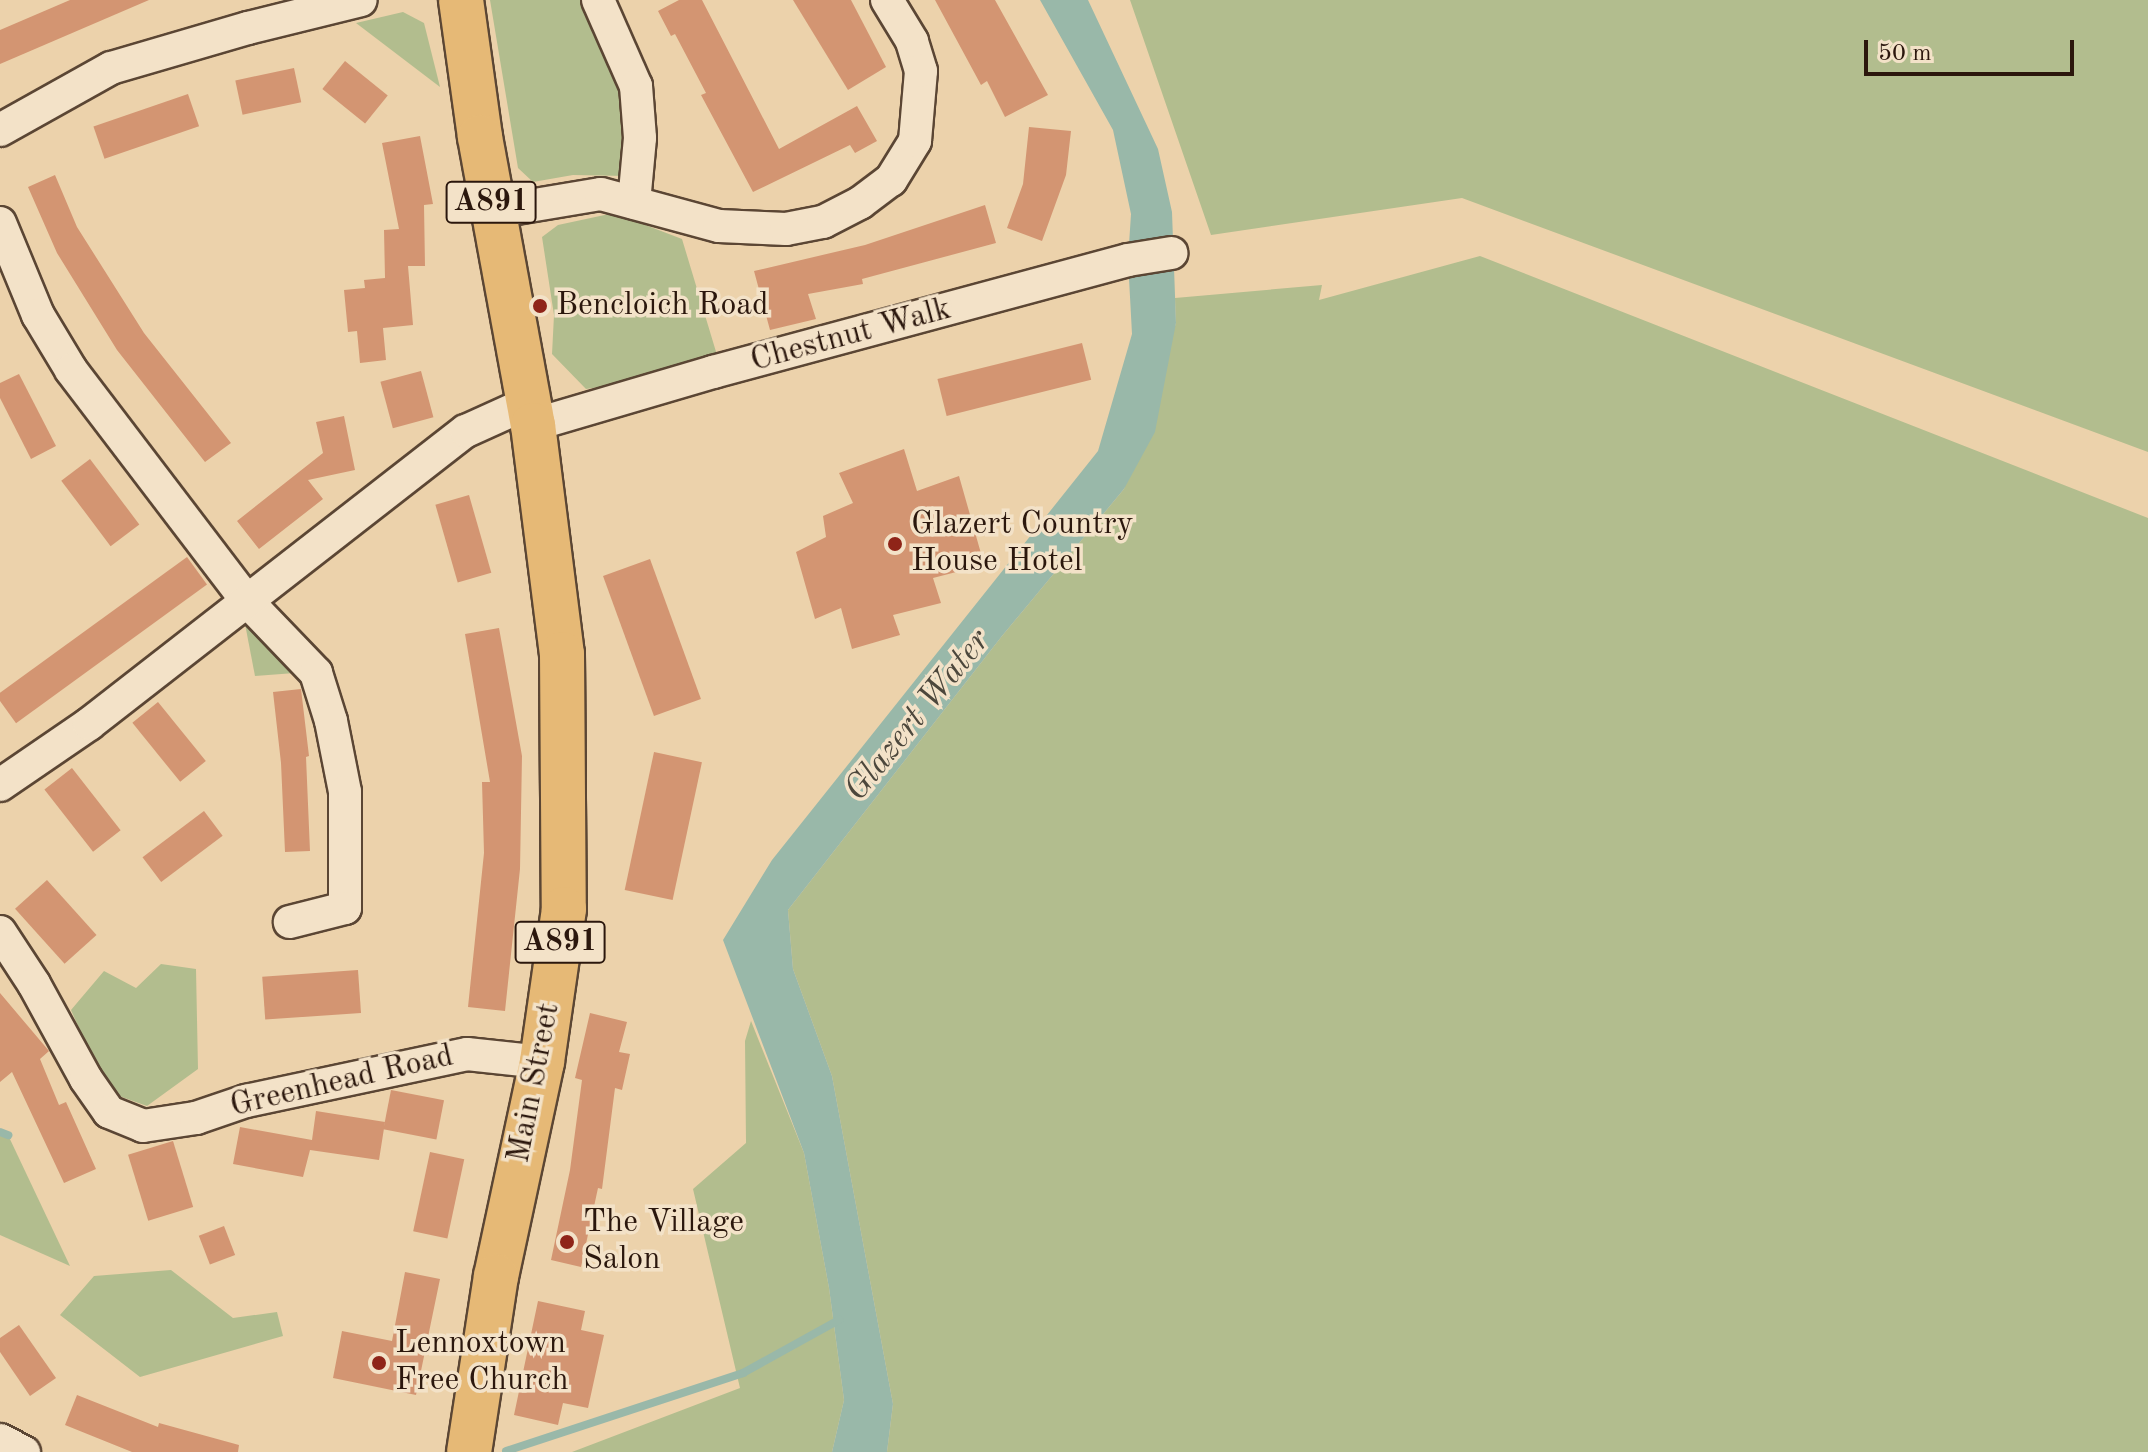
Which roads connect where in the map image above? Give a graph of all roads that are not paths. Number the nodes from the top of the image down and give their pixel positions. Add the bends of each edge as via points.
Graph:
1 (361, 0) edge
2 (461, 0) edge
3 (598, 0) edge
4 (887, 0) edge
5 (0, 130) edge
6 (634, 203) junction
7 (493, 212) junction
8 (0, 223) edge
9 (1171, 253) dead end
10 (530, 414) junction
11 (247, 601) junction
12 (0, 785) edge
13 (290, 922) dead end
14 (0, 932) edge
15 (542, 1062) junction
16 (0, 1440) edge
17 (24, 1452) edge
18 (469, 1452) edge

1 - 5 street via 111,68
2 - 7 main road, A891
3 - 6 street via 636,86 640,138
4 - 6 street via 912,41 921,71 915,141 891,180 823,222 786,229 719,226
6 - 7 street via 601,194
7 - 10 main road, A891
8 - 11 street via 38,315 71,370
9 - 10 street, Chestnut Walk via 1128,260 604,402
10 - 11 street via 466,431
10 - 15 main road, Main Street / A891 via 562,654 564,909
11 - 12 street via 89,724
11 - 13 street via 316,673 345,792 345,908
14 - 15 street, Greenhead Road via 109,1112 143,1126 467,1054
15 - 18 main road, Main Street / A891 via 496,1276
16 - 17 street

